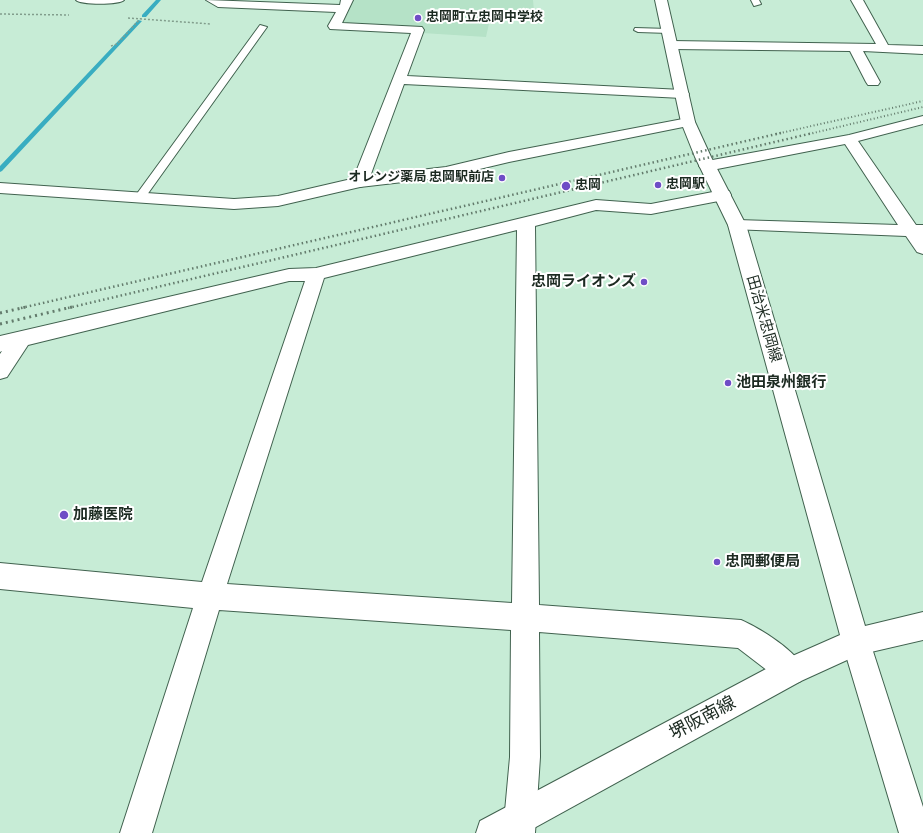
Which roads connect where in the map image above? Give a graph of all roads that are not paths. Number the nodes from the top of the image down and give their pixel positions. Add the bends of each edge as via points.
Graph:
1 (82, 0) edge
2 (118, 0) edge
3 (212, 0) edge
4 (661, 0) edge
5 (857, 0) edge
6 (297, 3) edge
7 (345, 4) edge
8 (263, 27) dead end
9 (638, 28) dead end
10 (669, 34) junction
11 (854, 47) junction
12 (884, 48) junction
13 (923, 50) edge
14 (399, 80) junction
15 (873, 82) dead end
16 (682, 94) junction
17 (923, 120) edge
18 (688, 122) junction
19 (849, 139) junction
20 (707, 166) junction
21 (360, 182) junction
22 (0, 188) edge
23 (723, 195) junction
24 (140, 197) junction
25 (526, 222) junction
26 (737, 224) junction
27 (918, 231) edge
28 (923, 248) edge
29 (316, 274) junction
30 (21, 339) junction
31 (0, 344) edge
32 (0, 371) edge
33 (0, 576) edge
34 (210, 596) junction
35 (524, 617) junction
36 (923, 626) edge
37 (856, 642) junction
38 (791, 671) junction
39 (519, 826) edge
40 (136, 833) edge
41 (492, 833) edge
42 (915, 833) edge

1 - 2 street
3 - 6 street via 218,4
4 - 10 street, 田治米忠岡線
5 - 12 street
6 - 7 street
7 - 14 street via 334,26 418,30
8 - 24 lane
9 - 10 lane
10 - 11 street
10 - 16 street, 田治米忠岡線
11 - 12 street
11 - 15 street
12 - 13 street
14 - 16 street
14 - 21 street
16 - 18 street, 田治米忠岡線
17 - 19 street
18 - 20 street, 田治米忠岡線
18 - 21 street via 446,172
19 - 20 street
19 - 27 street
20 - 23 street, 田治米忠岡線
21 - 24 street via 293,198 257,203 234,204
22 - 24 street
23 - 25 street via 651,210 596,205
23 - 26 street, 田治米忠岡線
25 - 29 street
25 - 35 street
26 - 27 street
26 - 37 street, 田治米忠岡線
27 - 28 street
29 - 30 street via 289,275
29 - 34 street
30 - 31 street
30 - 32 street
33 - 34 street
34 - 35 street
34 - 40 street
35 - 38 street via 742,634
35 - 39 street via 525,757
36 - 37 street, 堺阪南線
37 - 38 street, 堺阪南線
37 - 42 street, 田治米忠岡線
38 - 39 street, 堺阪南線
39 - 41 street, 堺阪南線

